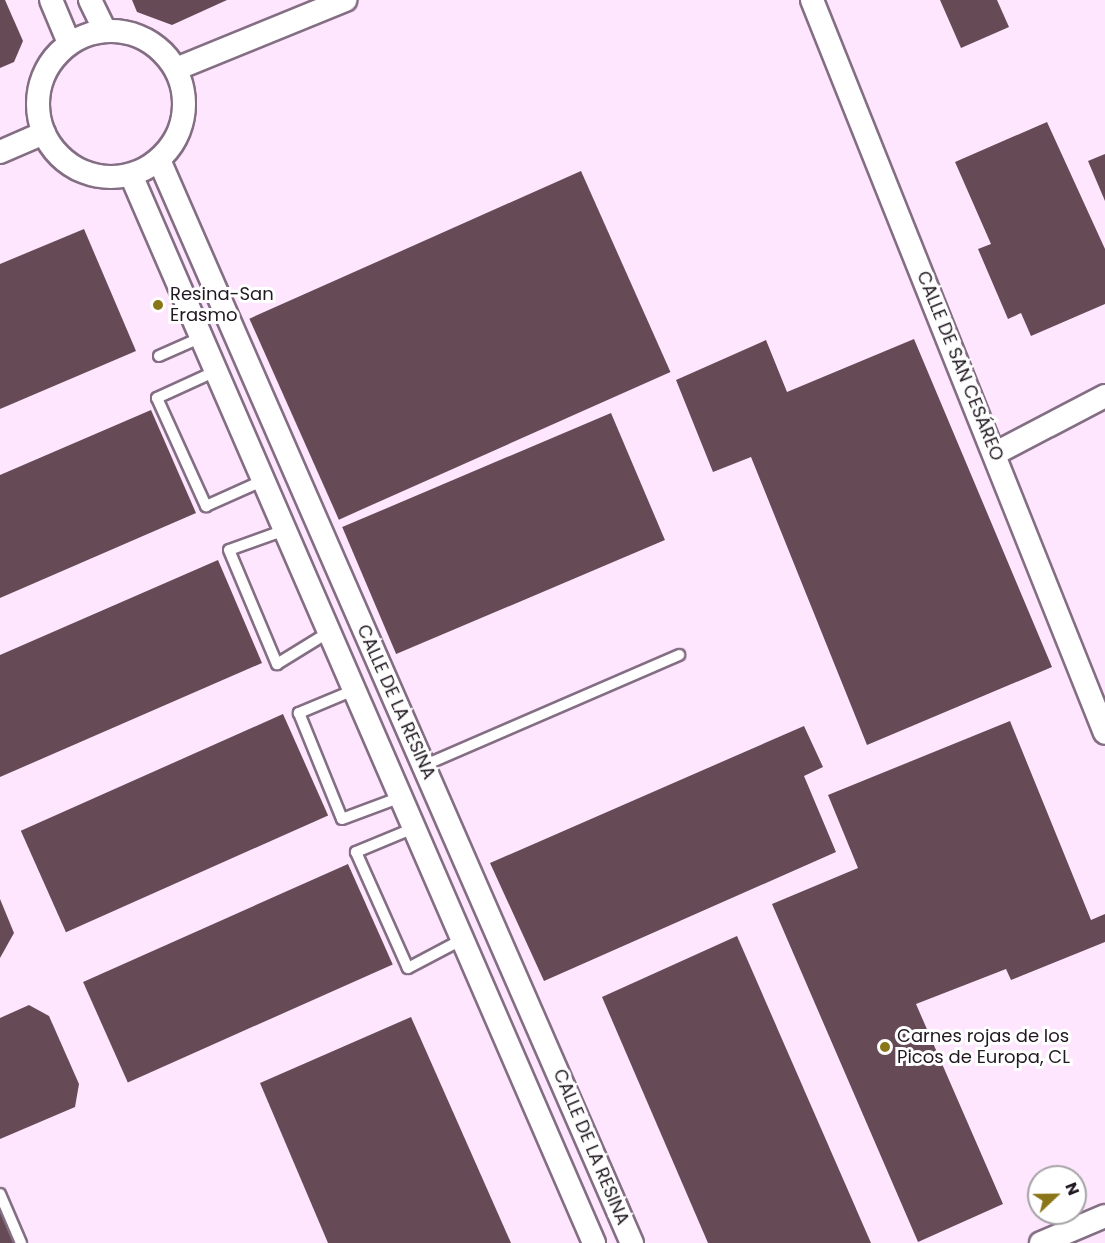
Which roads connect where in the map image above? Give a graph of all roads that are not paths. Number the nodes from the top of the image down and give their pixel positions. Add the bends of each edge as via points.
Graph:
1 (51, 0) edge
2 (90, 0) edge
3 (345, 0) edge
4 (812, 0) edge
5 (105, 31) junction
6 (69, 43) junction
7 (176, 69) junction
8 (44, 133) junction
9 (0, 152) edge
10 (159, 160) junction
11 (131, 176) junction
12 (202, 337) junction
13 (159, 356) dead end
14 (216, 371) junction
15 (1105, 396) edge
16 (996, 453) junction
17 (264, 480) junction
18 (285, 530) junction
19 (329, 632) junction
20 (679, 655) dead end
21 (354, 690) junction
22 (1105, 733) edge
23 (425, 765) junction
24 (401, 797) junction
25 (414, 828) junction
26 (463, 939) junction
27 (0, 1194) edge
28 (1105, 1216) edge
29 (21, 1243) edge
30 (594, 1243) edge
31 (633, 1243) edge
32 (1041, 1243) edge

1 - 6 street
2 - 5 street
3 - 7 street
4 - 16 street, CALLE DE SAN CESÁREO
5 - 6 street
5 - 7 street via 132,33 159,48
6 - 8 street via 49,64 40,86
7 - 10 street via 185,98 182,125
8 - 9 street
8 - 11 street via 58,156 81,171 108,178
10 - 11 street
10 - 23 street, CALLE DE LA RESINA
11 - 12 street, CALLE DE LA RESINA
12 - 13 lane
12 - 14 street, CALLE DE LA RESINA
14 - 17 street, CALLE DE LA RESINA
14 - 17 lane via 157,398 206,506
15 - 16 street
16 - 22 street, CALLE DE SAN CESÁREO
17 - 18 street, CALLE DE LA RESINA
18 - 19 street, CALLE DE LA RESINA
18 - 19 lane via 229,550 277,664
19 - 21 street, CALLE DE LA RESINA
20 - 23 lane
21 - 24 street, CALLE DE LA RESINA
21 - 24 lane via 299,713 342,819
23 - 31 street, CALLE DE LA RESINA
24 - 25 street, CALLE DE LA RESINA
25 - 26 street, CALLE DE LA RESINA
25 - 26 lane via 356,852 408,968
26 - 30 street, CALLE DE LA RESINA
27 - 29 lane
28 - 32 street

